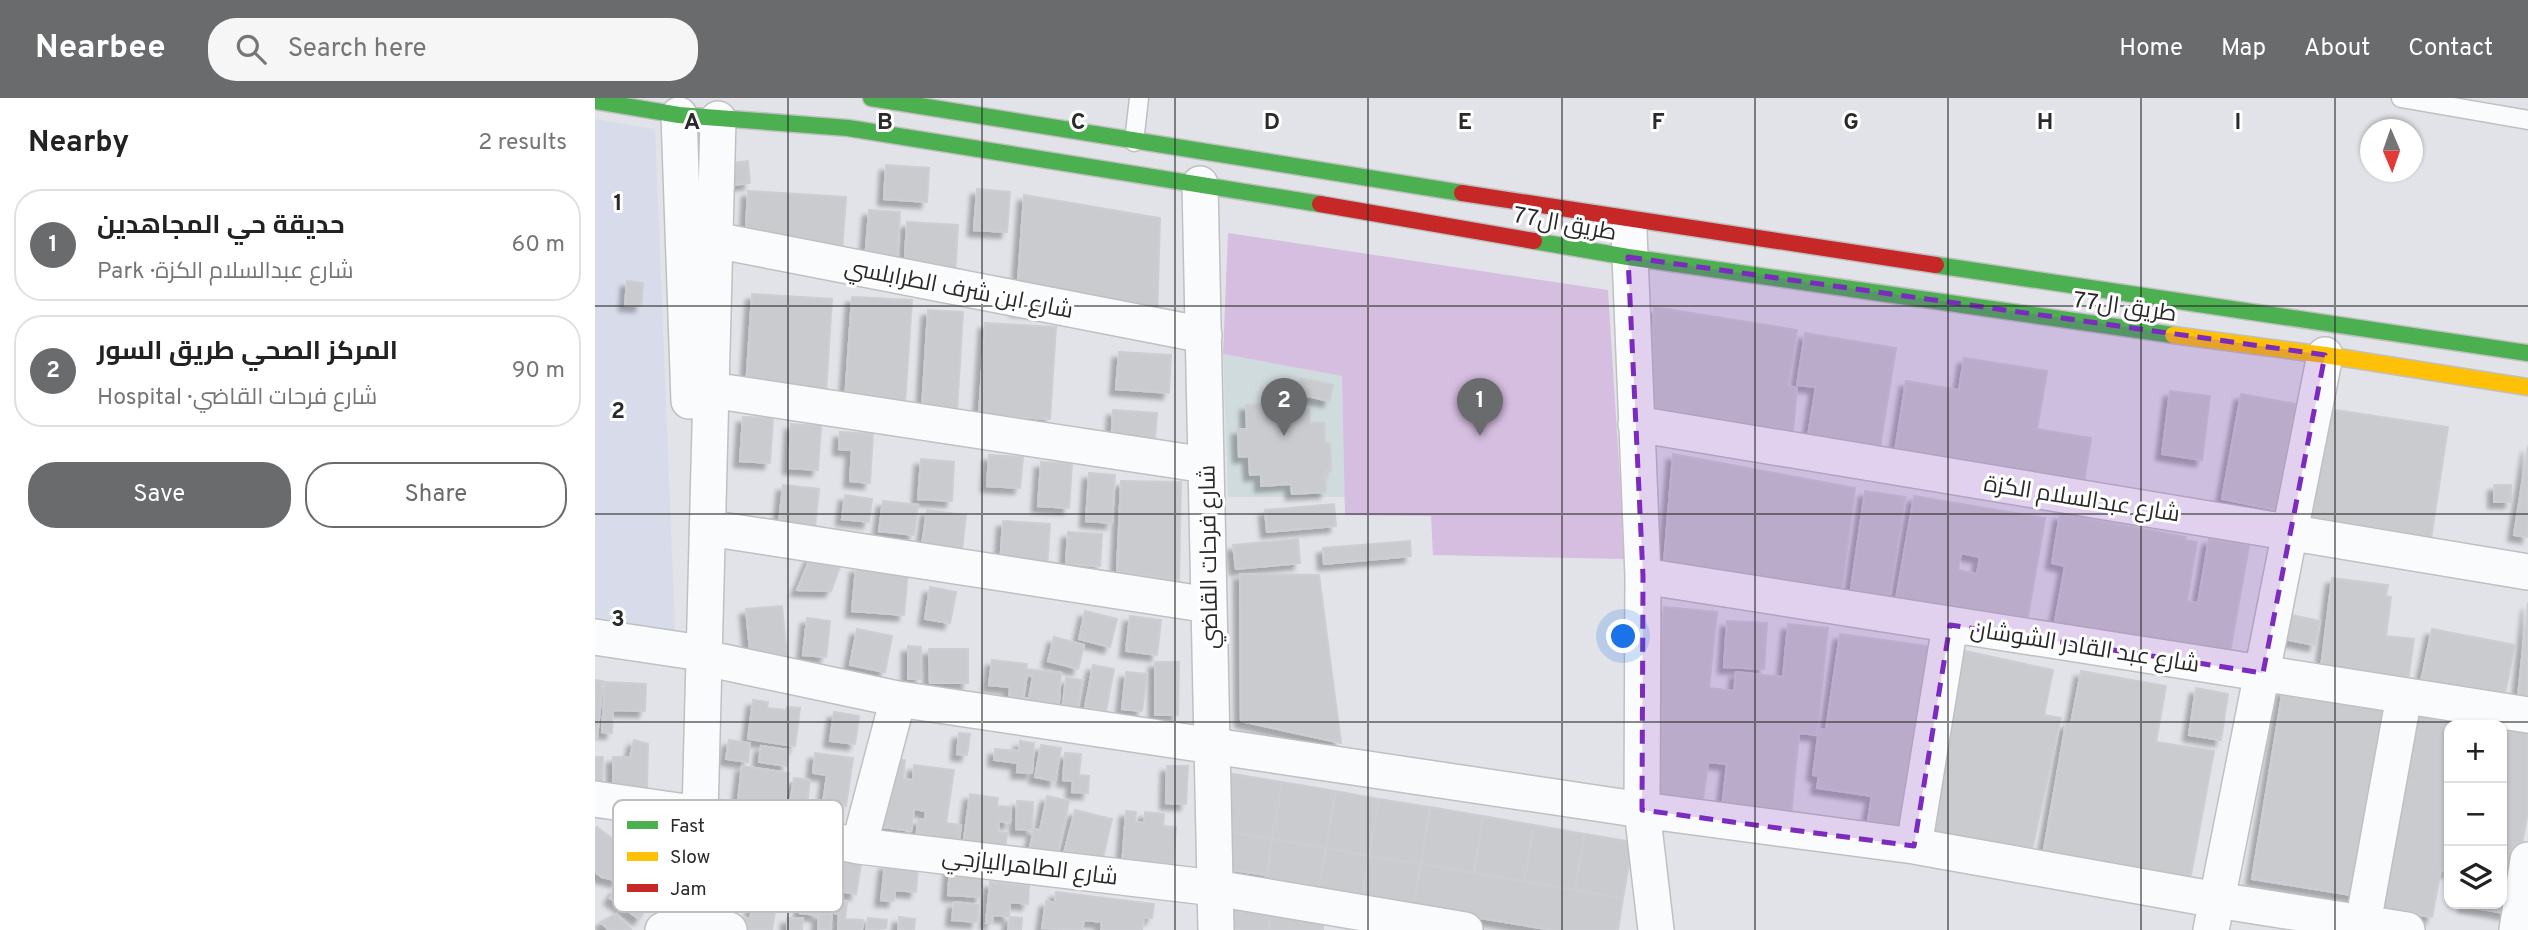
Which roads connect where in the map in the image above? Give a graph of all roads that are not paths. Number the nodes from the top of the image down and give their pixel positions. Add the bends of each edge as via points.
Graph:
1 (877, 98) edge
2 (1139, 98) edge
3 (2401, 98) edge
4 (595, 101) edge
5 (679, 106) edge
6 (719, 108) edge
7 (2528, 120) edge
8 (1134, 142) junction
9 (1201, 184) junction
10 (1629, 220) junction
11 (715, 240) junction
12 (1629, 257) junction
13 (1204, 335) junction
14 (2528, 354) edge
15 (2325, 355) junction
16 (2528, 387) edge
17 (711, 390) junction
18 (1636, 424) junction
19 (1206, 465) junction
20 (708, 528) junction
21 (2290, 533) junction
22 (2528, 572) edge
23 (1643, 576) junction
24 (1209, 605) junction
25 (1950, 625) junction
26 (595, 637) edge
27 (700, 655) junction
28 (2263, 673) junction
29 (2404, 696) junction
30 (898, 699) junction
31 (2528, 715) edge
32 (1212, 746) junction
33 (700, 800) edge
34 (1643, 810) junction
35 (843, 843) edge
36 (859, 846) junction
37 (1914, 846) junction
38 (2528, 860) edge
39 (1215, 888) junction
40 (2214, 915) edge
41 (1352, 921) edge
42 (2363, 923) junction
43 (676, 926) edge
44 (730, 930) edge
45 (1216, 930) edge
46 (1465, 930) edge
47 (1656, 930) edge
48 (2407, 930) edge
49 (2517, 930) edge

1 - 8 main road, طريق ال77
2 - 8 lane
3 - 7 lane
4 - 5 main road, طريق ال77
5 - 6 main road, طريق ال77
5 - 27 street
6 - 9 main road, طريق ال77
6 - 11 street
8 - 10 main road, طريق ال77
9 - 12 main road, طريق ال77
9 - 13 street, شارع فرحات القاضي
10 - 12 street
10 - 14 main road, طريق ال77
11 - 13 street, شارع ابن شرف الطرابلسي
11 - 17 street
12 - 15 main road, طريق ال77
12 - 18 street
13 - 19 street, شارع فرحات القاضي
15 - 16 main road, طريق ال77
15 - 21 street
17 - 19 street
17 - 20 street
18 - 21 street, شارع عبدالسلام الكزة
18 - 23 street
19 - 24 street, شارع فرحات القاضي
20 - 24 street
20 - 27 street
21 - 22 street, شارع عبدالسلام الكزة
21 - 28 street
23 - 25 street, شارع عبد القادر الشوشان
23 - 34 street
24 - 32 street, شارع فرحات القاضي
25 - 28 street, شارع عبد القادر الشوشان
25 - 37 street
26 - 27 street
27 - 30 street
27 - 33 street
28 - 29 street, شارع عبد القادر الشوشان
28 - 40 street
29 - 31 street, شارع عبد القادر الشوشان
29 - 42 street
30 - 32 street
30 - 36 street
32 - 34 street
32 - 39 street, شارع فرحات القاضي
34 - 37 street
34 - 47 street
35 - 36 street, شارع الطاهراليازجي
36 - 39 street, شارع الطاهراليازجي
37 - 40 street
38 - 49 street
39 - 41 street, شارع الطاهراليازجي
39 - 45 street, شارع فرحات القاضي
40 - 42 street
41 - 46 street, شارع الطاهراليازجي
42 - 48 street
43 - 44 street

